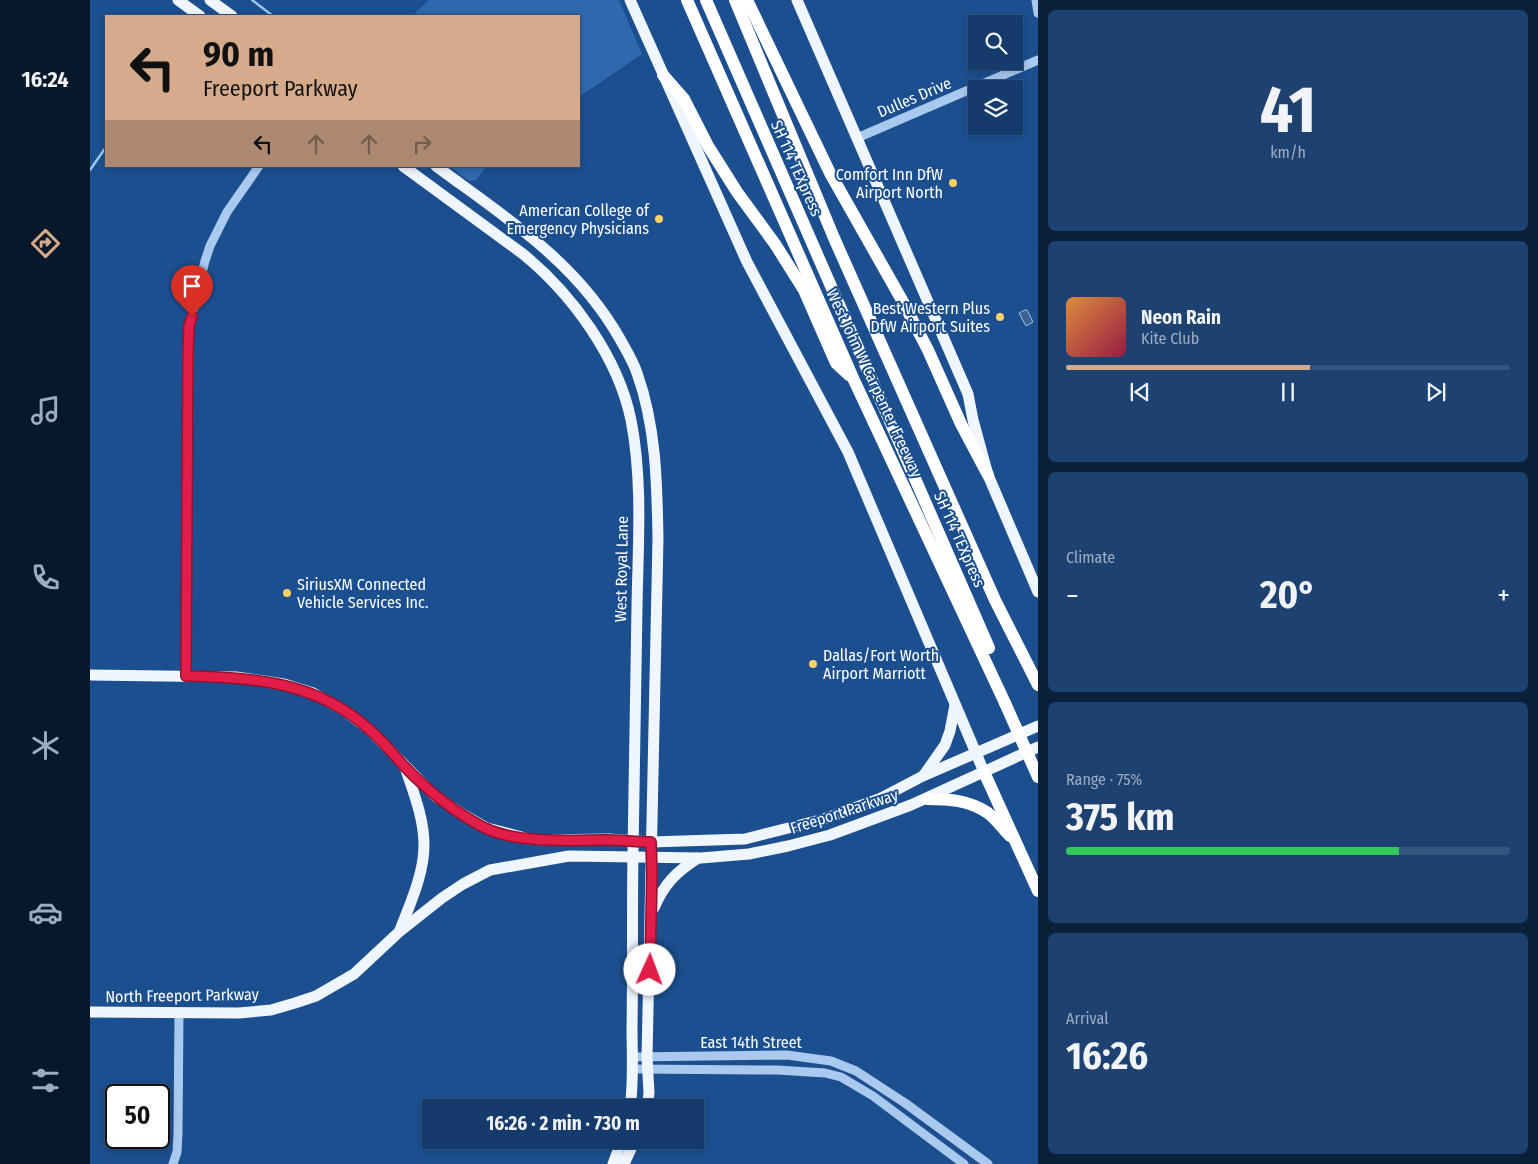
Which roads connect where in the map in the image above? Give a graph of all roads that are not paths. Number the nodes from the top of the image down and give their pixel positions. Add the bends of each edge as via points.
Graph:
1 (178, 0) edge
2 (210, 0) edge
3 (630, 0) edge
4 (687, 0) edge
5 (706, 0) edge
6 (735, 0) edge
7 (747, 0) edge
8 (797, 0) edge
9 (1036, 0) edge
10 (1038, 13) edge
11 (199, 15) edge
12 (231, 15) edge
13 (1038, 60) edge
14 (663, 75) junction
15 (857, 138) junction
16 (258, 167) edge
17 (404, 167) edge
18 (437, 167) edge
19 (472, 193) junction
20 (461, 209) junction
21 (624, 347) junction
22 (607, 356) junction
23 (853, 378) junction
24 (988, 475) junction
25 (638, 564) junction
26 (657, 566) junction
27 (1038, 592) edge
28 (90, 676) edge
29 (186, 676) junction
30 (1038, 685) edge
31 (1008, 702) junction
32 (955, 705) junction
33 (1038, 726) edge
34 (1038, 747) edge
35 (975, 753) junction
36 (1038, 762) edge
37 (404, 766) junction
38 (984, 772) junction
39 (923, 776) junction
40 (1038, 778) edge
41 (927, 799) junction
42 (834, 815) junction
43 (840, 831) junction
44 (633, 842) junction
45 (651, 842) junction
46 (1017, 843) junction
47 (633, 857) junction
48 (651, 857) junction
49 (698, 858) junction
50 (1038, 891) edge
51 (651, 916) junction
52 (399, 932) junction
53 (90, 1012) edge
54 (179, 1013) junction
55 (632, 1057) junction
56 (647, 1063) junction
57 (632, 1069) junction
58 (630, 1099) edge
59 (649, 1099) edge
60 (619, 1149) edge
61 (632, 1149) edge
62 (173, 1164) edge
63 (613, 1164) edge
64 (624, 1164) edge
65 (964, 1164) edge
66 (988, 1164) edge

1 - 11 main road
2 - 12 main road
3 - 14 main road
4 - 23 highway, West John W Carpenter Freeway
5 - 31 highway, SH 114 TEXpress
6 - 30 highway, West John W Carpenter Freeway via 850,273 995,600
7 - 24 highway via 830,173 903,302
8 - 15 main road
9 - 10 street
13 - 15 street, Dulles Drive
14 - 23 highway via 684,99 708,146 804,290 836,363
14 - 32 main road via 747,262 848,452
15 - 24 main road via 968,394
16 - 29 street via 232,204 210,246 189,326
17 - 20 main road, West Royal Lane
18 - 19 main road
19 - 20 main road
19 - 21 main road via 535,239 564,266 609,320
20 - 22 main road, West Royal Lane via 537,266 572,303
21 - 22 main road
21 - 26 main road via 636,372 654,446 658,505
22 - 25 main road, West Royal Lane via 631,419 637,486
23 - 31 highway, West John W Carpenter Freeway
24 - 27 main road
25 - 26 main road
25 - 44 main road, West Royal Lane
26 - 45 main road
28 - 29 main road
29 - 37 main road, Freeport Parkway via 254,679 284,684 313,694 369,728
31 - 36 highway, SH 114 TEXpress
31 - 40 highway, West John W Carpenter Freeway, bridge
32 - 35 main road
32 - 39 main road via 945,745
33 - 35 main road, Freeport Parkway
34 - 38 main road, Freeport Parkway
35 - 38 main road
35 - 39 main road, Freeport Parkway
37 - 44 main road, Freeport Parkway via 435,796 487,828 543,840
37 - 52 main road via 420,811 424,845 418,879
38 - 41 main road, Freeport Parkway
38 - 46 highway
39 - 42 main road, Freeport Parkway via 879,799
41 - 43 main road, Freeport Parkway
41 - 46 highway via 970,804 989,813
42 - 43 main road
42 - 45 main road, Freeport Parkway via 745,839
43 - 49 main road, Freeport Parkway via 748,854
44 - 45 main road, Freeport Parkway
44 - 47 main road, West Royal Lane
45 - 48 main road
46 - 50 highway
47 - 48 main road, Freeport Parkway
47 - 52 main road, Freeport Parkway via 569,856 490,870 442,898
47 - 55 main road, West Royal Lane
48 - 49 main road, Freeport Parkway
48 - 51 main road
49 - 51 main road via 670,879
51 - 56 main road
52 - 54 main road, North Freeport Parkway via 354,974 316,996 271,1010
53 - 54 main road, North Freeport Parkway
54 - 62 street via 178,1133
55 - 56 street, East 14th Street
55 - 57 main road, West Royal Lane
56 - 57 street, East 14th Street
56 - 59 main road
56 - 65 street, East 14th Street via 798,1070 838,1076 873,1096
56 - 66 street, East 14th Street via 787,1055 840,1064 879,1084
57 - 58 main road, West Royal Lane
60 - 63 main road
61 - 64 main road

